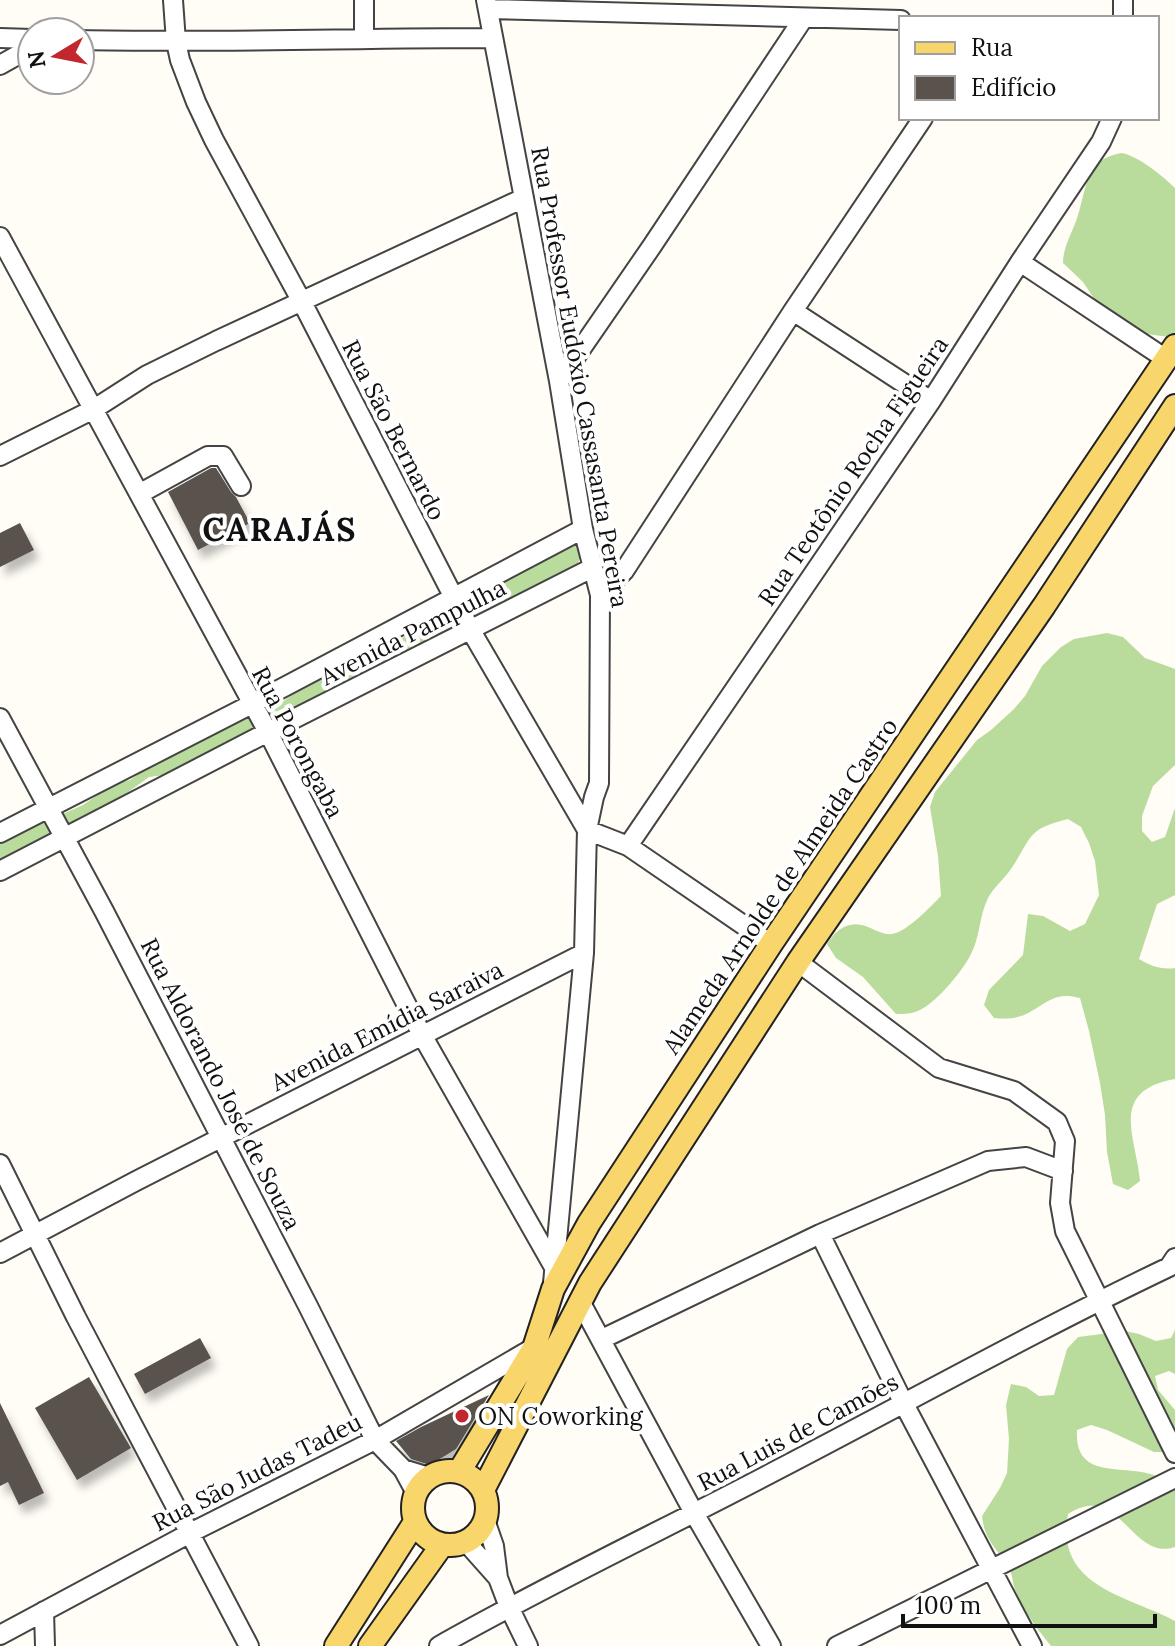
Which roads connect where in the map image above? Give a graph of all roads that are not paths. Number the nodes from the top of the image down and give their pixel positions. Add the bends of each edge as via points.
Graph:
1 (173, 0) edge
2 (364, 0) edge
3 (487, 5) edge
4 (803, 19) junction
5 (899, 20) edge
6 (364, 38) junction
7 (492, 38) junction
8 (96, 40) edge
9 (176, 42) junction
10 (922, 120) edge
11 (1111, 120) edge
12 (524, 198) junction
13 (0, 237) edge
14 (1020, 262) junction
15 (302, 302) junction
16 (793, 311) junction
17 (1170, 352) edge
18 (559, 381) junction
19 (931, 401) junction
20 (1175, 406) edge
21 (94, 409) junction
22 (0, 456) edge
23 (241, 486) dead end
24 (139, 494) junction
25 (583, 529) junction
26 (592, 568) junction
27 (600, 595) junction
28 (454, 599) junction
29 (470, 629) junction
30 (252, 704) junction
31 (0, 718) edge
32 (268, 732) junction
33 (881, 782) junction
34 (910, 801) junction
35 (48, 809) junction
36 (587, 830) junction
37 (0, 833) edge
38 (64, 838) junction
39 (628, 846) junction
40 (0, 871) edge
41 (771, 944) junction
42 (584, 953) junction
43 (798, 962) junction
44 (422, 1035) junction
45 (221, 1138) junction
46 (0, 1164) edge
47 (1063, 1171) junction
48 (820, 1234) junction
49 (34, 1236) junction
50 (0, 1253) edge
51 (1175, 1258) edge
52 (554, 1279) junction
53 (1100, 1300) junction
54 (581, 1303) junction
55 (602, 1339) junction
56 (534, 1348) junction
57 (904, 1404) junction
58 (375, 1440) junction
59 (1175, 1453) edge
60 (459, 1472) junction
61 (1175, 1478) edge
62 (422, 1485) junction
63 (483, 1490) junction
64 (694, 1513) junction
65 (485, 1520) junction
66 (415, 1522) junction
67 (190, 1533) junction
68 (466, 1542) junction
69 (442, 1545) junction
70 (992, 1569) junction
71 (498, 1578) junction
72 (509, 1607) junction
73 (44, 1611) junction
74 (0, 1635) edge
75 (45, 1646) edge
76 (249, 1646) edge
77 (336, 1646) edge
78 (370, 1646) edge
79 (439, 1646) edge
80 (528, 1646) edge
81 (771, 1646) edge
82 (837, 1646) edge
83 (1032, 1646) edge

1 - 9 street, Rua São Bernardo
2 - 6 street
3 - 4 street
3 - 7 street, Rua Professor Eudóxio Cassasanta Pereira
4 - 5 street
4 - 18 street
6 - 7 street
6 - 9 street
7 - 12 street, Rua Professor Eudóxio Cassasanta Pereira
8 - 9 street
9 - 15 street, Rua São Bernardo via 196,102
10 - 16 street
11 - 14 street, Rua Teotônio Rocha Figueira
12 - 15 street
12 - 18 street, Rua Professor Eudóxio Cassasanta Pereira
13 - 21 street, Rua Porongaba
14 - 17 street
14 - 19 street, Rua Teotônio Rocha Figueira
15 - 21 street via 147,375
15 - 28 street, Rua São Bernardo
16 - 19 street
16 - 27 street via 624,571
17 - 33 main road, Alameda Arnolde de Almeida Castro
18 - 25 street, Rua Professor Eudóxio Cassasanta Pereira
19 - 39 street, Rua Teotônio Rocha Figueira
20 - 34 main road
21 - 22 street
21 - 24 street, Rua Porongaba
23 - 24 street via 223,456 208,456
24 - 30 street, Rua Porongaba
25 - 26 street, Rua Professor Eudóxio Cassasanta Pereira
25 - 28 street, Avenida Pampulha
26 - 27 street, Rua Professor Eudóxio Cassasanta Pereira
26 - 29 street, Avenida Pampulha
27 - 36 street, Rua Professor Eudóxio Cassasanta Pereira via 599,783
28 - 29 street, Rua São Bernardo
28 - 30 street, Avenida Pampulha
29 - 32 street, Avenida Pampulha
29 - 36 street, Rua São Bernardo
30 - 32 street, Rua Porongaba
30 - 35 street, Avenida Pampulha
31 - 35 street, Rua Aldorando José de Souza
32 - 38 street, Avenida Pampulha
32 - 44 street, Rua Porongaba
33 - 34 main road
33 - 41 main road, Alameda Arnolde de Almeida Castro
34 - 43 main road
35 - 37 street, Avenida Pampulha
35 - 38 street, Rua Aldorando José de Souza
36 - 39 street
36 - 42 street, Rua Professor Eudóxio Cassasanta Pereira
38 - 40 street, Avenida Pampulha
38 - 45 street, Rua Aldorando José de Souza
39 - 41 street
41 - 52 main road, Alameda Arnolde de Almeida Castro
42 - 44 street, Avenida Emídia Saraiva
42 - 52 street, Rua Professor Eudóxio Cassasanta Pereira
43 - 47 street via 939,1068 1014,1091 1057,1122 1065,1141
43 - 54 main road
44 - 45 street, Avenida Emídia Saraiva
44 - 52 street, Rua Porongaba
45 - 49 street, Avenida Emídia Saraiva
45 - 58 street, Rua Aldorando José de Souza
46 - 49 street
47 - 48 street via 1026,1157 988,1161
47 - 53 street via 1060,1203 1065,1231
48 - 55 street
48 - 57 street
49 - 50 street, Avenida Emídia Saraiva
49 - 67 street
51 - 53 street, Rua Luis de Camões via 1169,1267
52 - 56 main road, Alameda Arnolde de Almeida Castro
53 - 57 street, Rua Luis de Camões
53 - 59 street
54 - 55 street
54 - 63 main road
55 - 64 street
56 - 58 street, Rua São Judas Tadeu
56 - 60 main road, Alameda Arnolde de Almeida Castro
57 - 64 street, Rua Luis de Camões
57 - 70 street
58 - 62 street, Rua Aldorando José de Souza
58 - 67 street, Rua São Judas Tadeu
60 - 62 main road via 440,1472
60 - 63 main road
61 - 70 street
62 - 66 main road via 413,1509
63 - 65 main road
64 - 72 street, Rua Luis de Camões
64 - 81 street
65 - 68 main road
65 - 71 street
66 - 69 main road
66 - 77 main road
67 - 73 street, Rua São Judas Tadeu
67 - 76 street
68 - 69 main road
68 - 71 street
69 - 78 main road
70 - 82 street
70 - 83 street
71 - 72 street
72 - 79 street, Rua Luis de Camões
72 - 80 street
73 - 74 street, Rua São Judas Tadeu
73 - 75 street

